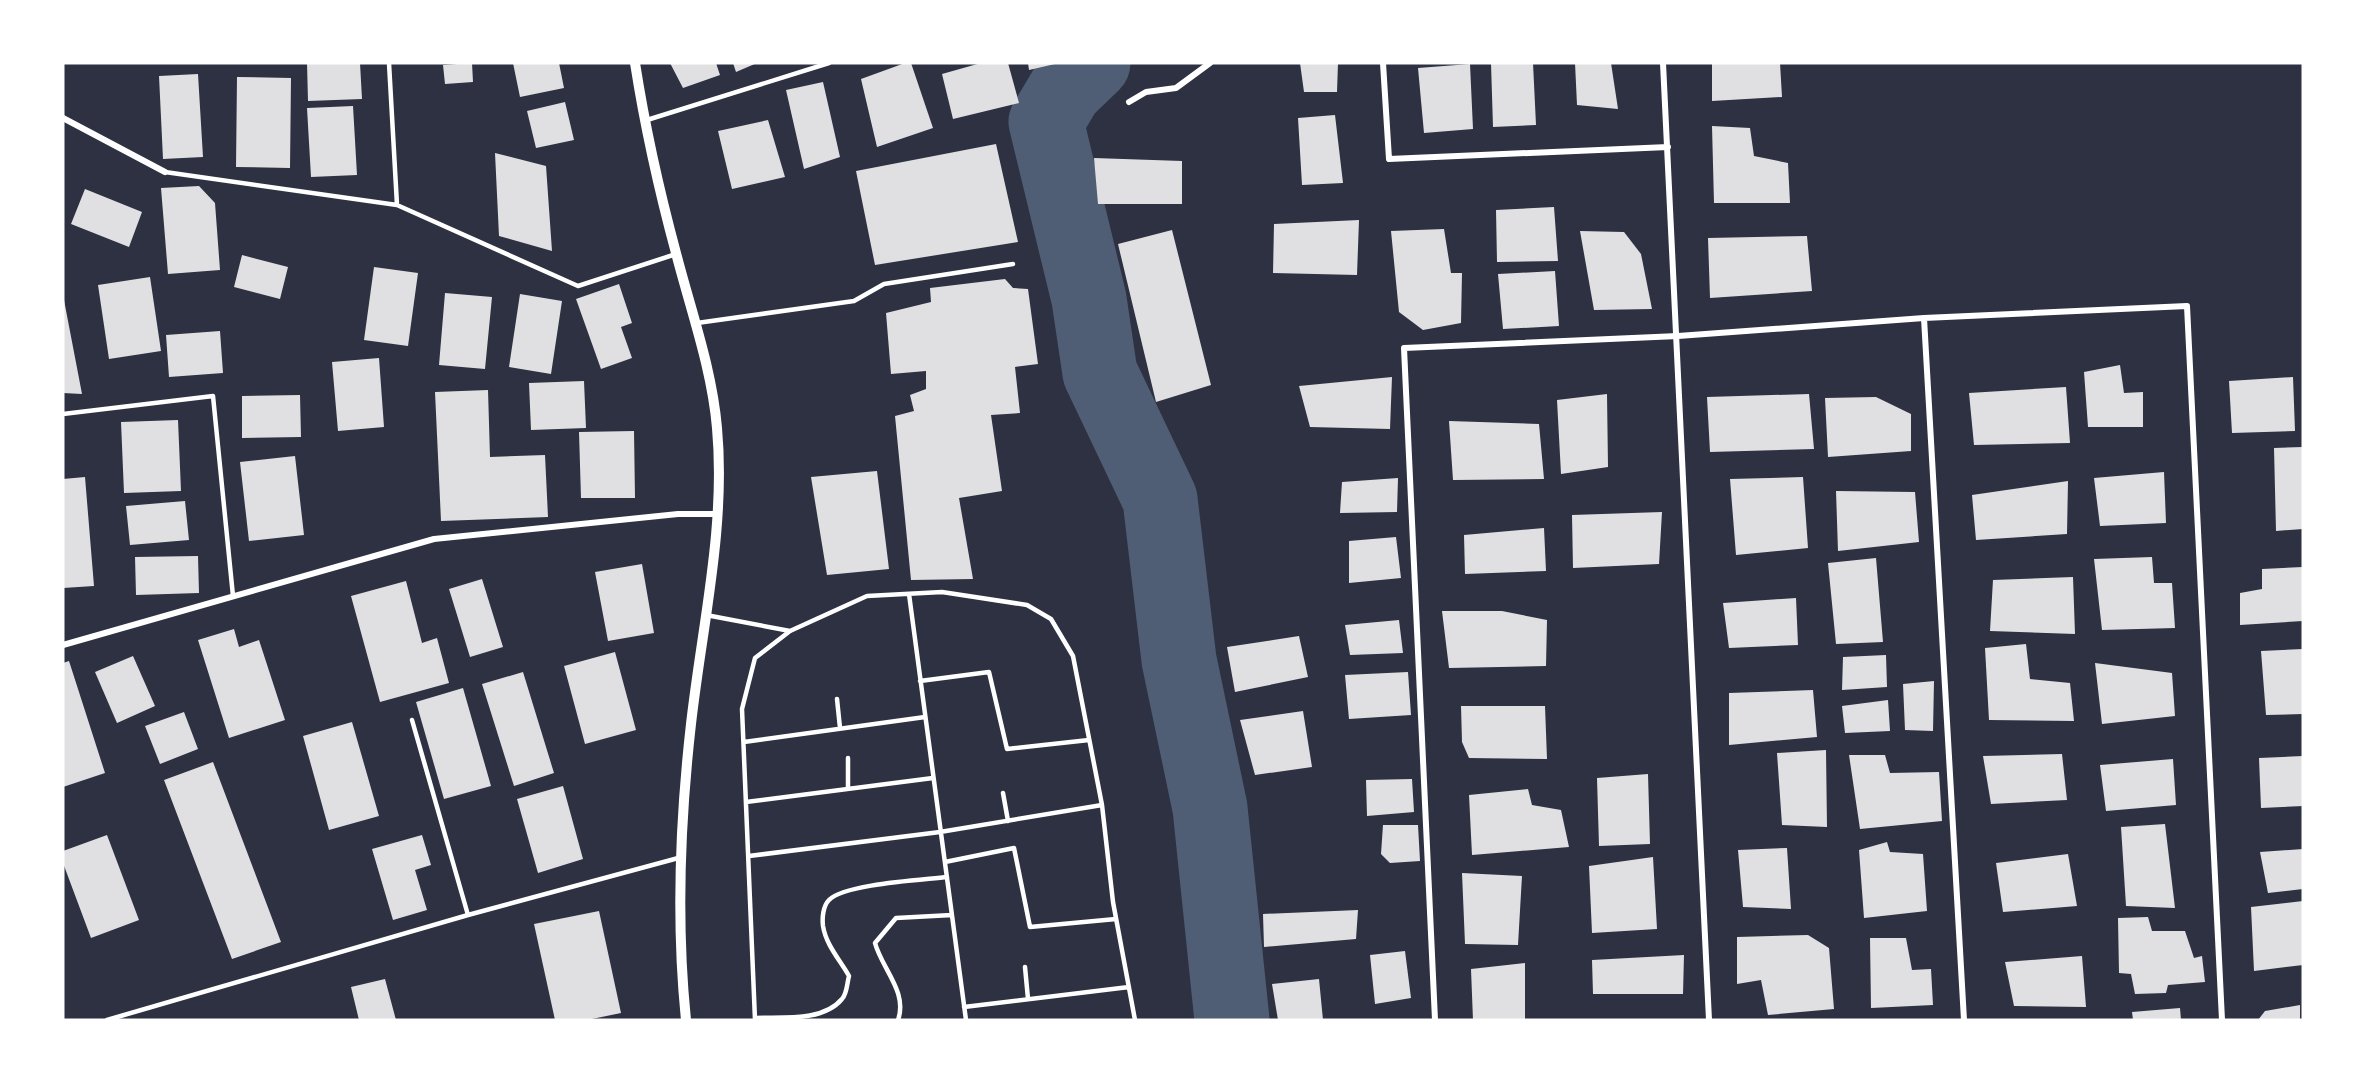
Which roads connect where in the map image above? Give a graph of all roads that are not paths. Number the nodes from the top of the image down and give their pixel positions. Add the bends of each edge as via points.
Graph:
1 (389, 63) edge
2 (635, 63) edge
3 (829, 63) edge
4 (1210, 63) edge
5 (1383, 63) edge
6 (1663, 63) edge
7 (1129, 102) dead end
8 (63, 118) edge
9 (644, 121) junction
10 (1668, 147) junction
11 (165, 172) joint
12 (397, 205) junction
13 (676, 254) junction
14 (1013, 264) dead end
15 (1924, 318) junction
16 (697, 323) junction
17 (1678, 336) junction
18 (63, 414) edge
19 (718, 514) junction
20 (909, 594) junction
21 (233, 596) junction
22 (706, 615) junction
23 (790, 631) junction
24 (63, 645) edge
25 (920, 681) junction
26 (837, 699) dead end
27 (925, 717) junction
28 (412, 720) dead end
29 (840, 728) junction
30 (1089, 740) junction
31 (744, 742) junction
32 (848, 759) dead end
33 (933, 778) junction
34 (848, 789) junction
35 (1004, 793) dead end
36 (746, 802) junction
37 (1102, 805) junction
38 (1008, 821) junction
39 (940, 832) junction
40 (748, 856) junction
41 (682, 857) junction
42 (945, 862) junction
43 (946, 877) junction
44 (468, 915) junction
45 (952, 915) junction
46 (1116, 919) junction
47 (1025, 967) dead end
48 (1129, 987) junction
49 (1028, 999) junction
50 (964, 1006) junction
51 (755, 1019) edge
52 (107, 1020) edge
53 (686, 1020) edge
54 (897, 1020) edge
55 (966, 1020) edge
56 (1135, 1020) edge
57 (1435, 1020) edge
58 (1709, 1020) edge
59 (1964, 1020) edge
60 (2222, 1020) edge

1 - 12 lane
2 - 9 street
3 - 9 lane
4 - 7 street via 1176,88 1146,92
5 - 10 street via 1389,159
6 - 10 street
8 - 11 street
9 - 13 street
10 - 17 street
11 - 12 lane
12 - 13 lane via 578,286
13 - 16 street
14 - 16 lane via 884,284 854,301
15 - 17 street
15 - 59 street
15 - 60 street via 2187,306
16 - 19 street via 717,428
17 - 57 street via 1404,348
17 - 58 street
18 - 21 lane via 213,396
19 - 21 street via 678,514 434,539
19 - 22 street
20 - 23 lane via 867,597
20 - 25 lane
20 - 30 lane via 942,592 1027,605 1051,619 1073,656
21 - 24 street
22 - 23 lane
22 - 41 street via 691,725
23 - 31 lane via 755,658 742,709
25 - 27 lane
25 - 30 lane via 989,672 1006,749
26 - 29 lane
27 - 29 lane
27 - 33 lane
28 - 44 lane
29 - 31 lane
30 - 37 lane
31 - 36 lane
32 - 34 lane
33 - 34 lane
33 - 39 lane
34 - 36 lane
35 - 38 lane
36 - 40 lane
37 - 38 lane
37 - 46 lane
38 - 39 lane
39 - 40 lane
39 - 42 lane
40 - 51 lane
41 - 44 lane
41 - 53 street via 680,963
42 - 43 lane
42 - 46 lane via 1014,848 1030,927
43 - 45 lane
43 - 51 lane via 843,890 828,900 822,914 823,928 849,976 844,997 830,1010
44 - 52 lane
45 - 50 lane
45 - 54 lane via 896,918 875,943 899,992 902,1008
46 - 48 lane
47 - 49 lane
48 - 49 lane
48 - 56 lane
49 - 50 lane
50 - 55 lane

